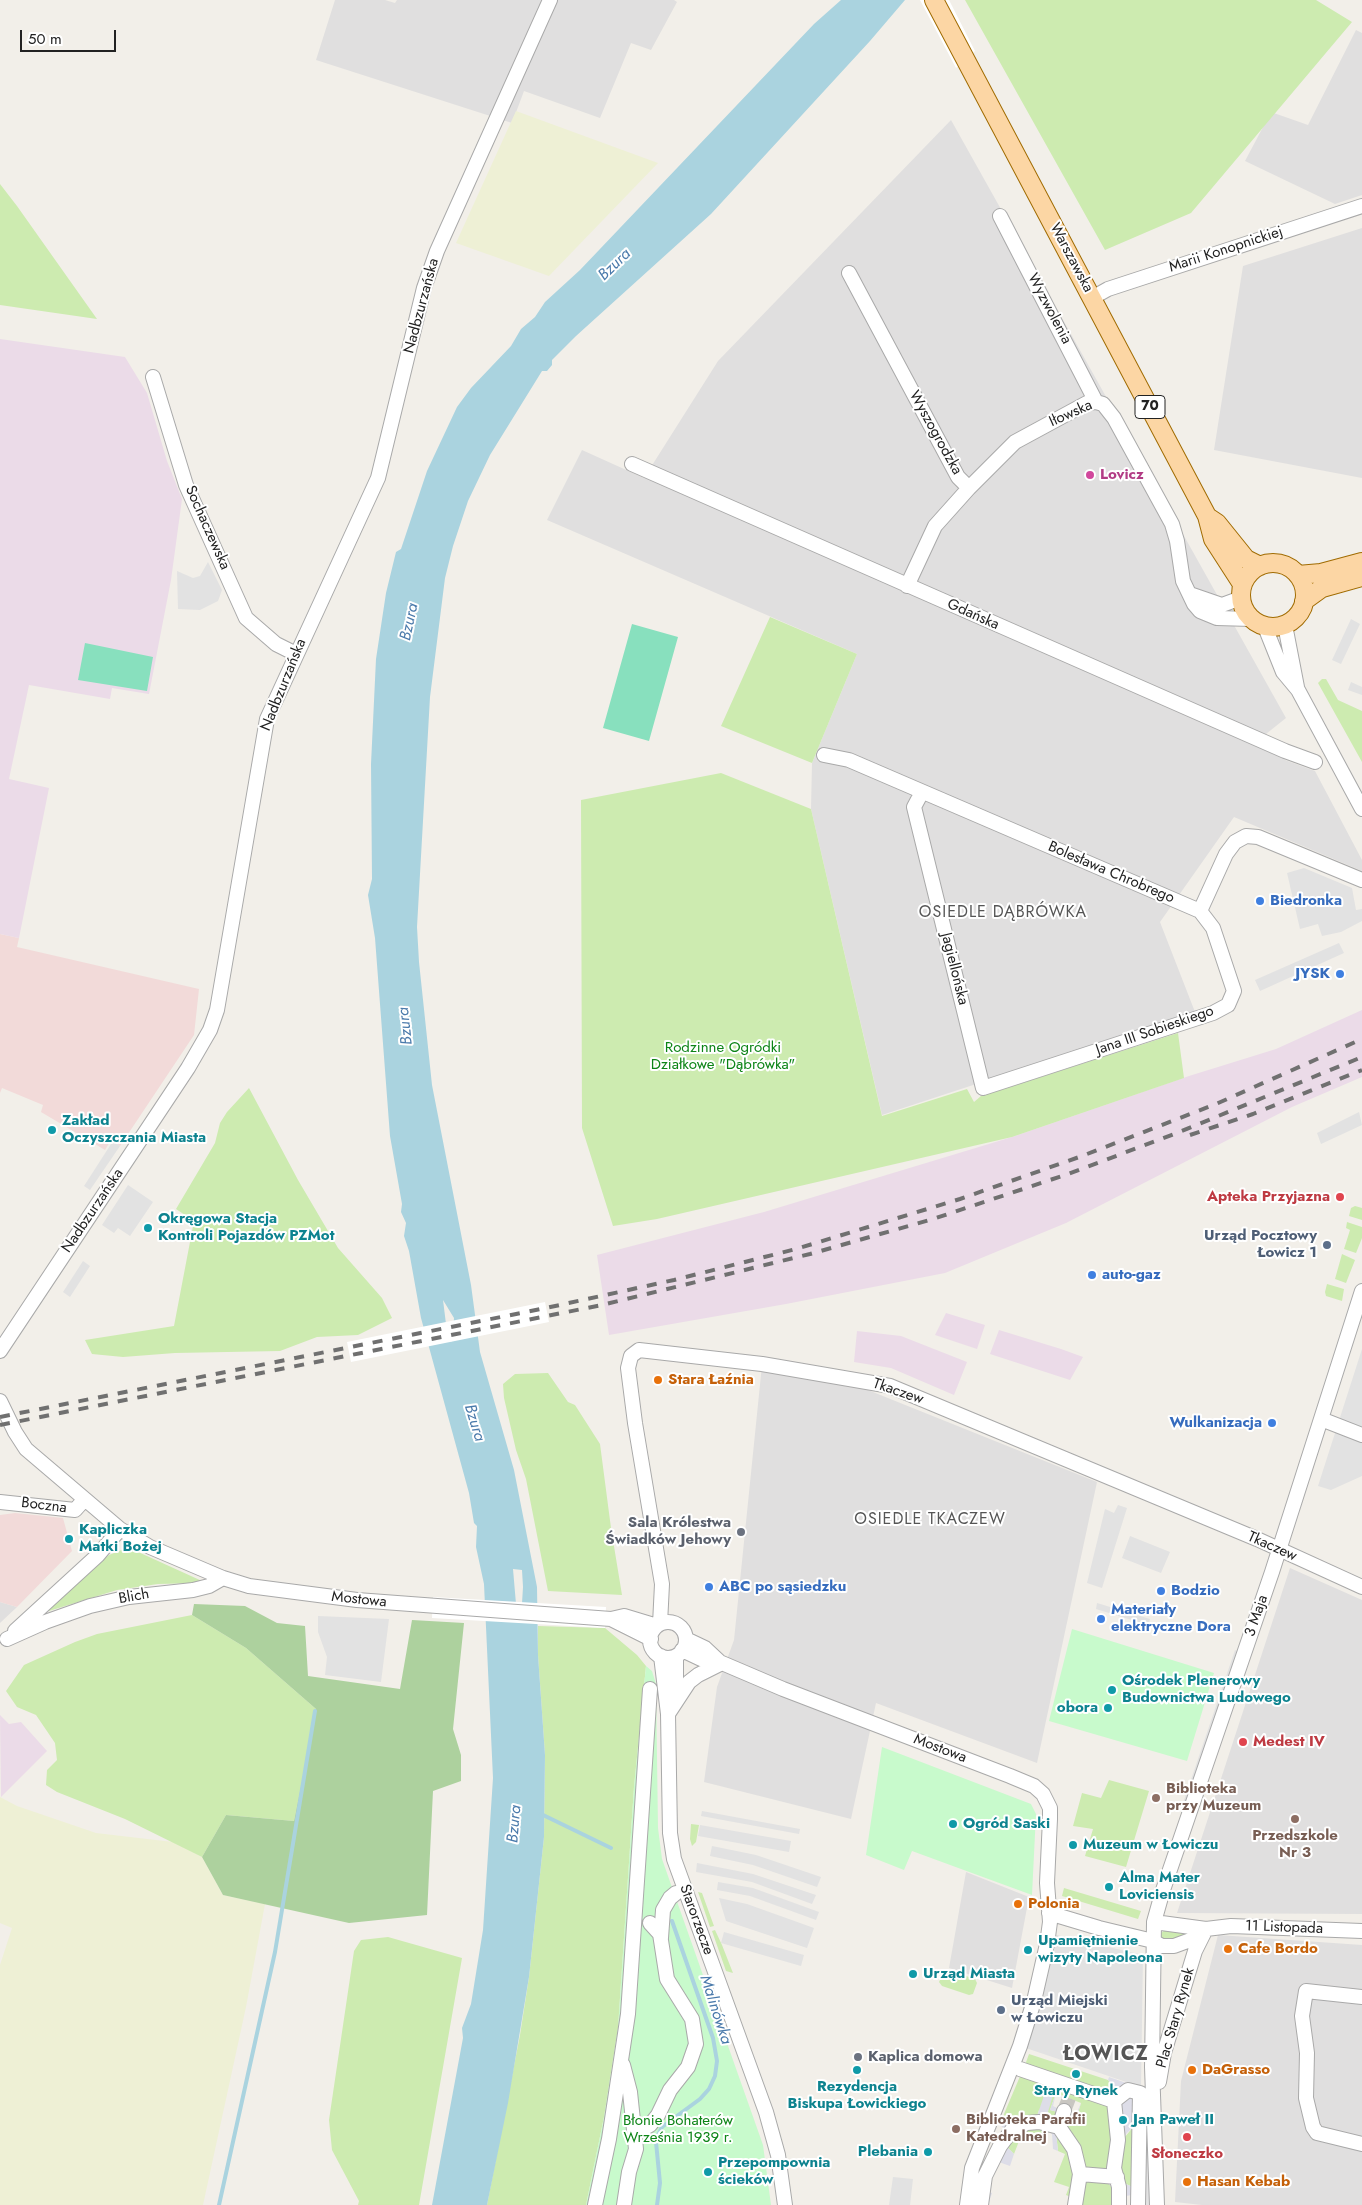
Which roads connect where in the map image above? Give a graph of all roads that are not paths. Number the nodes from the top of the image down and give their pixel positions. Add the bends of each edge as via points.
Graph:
1 (550, 0) edge
2 (934, 0) edge
3 (1362, 206) edge
4 (1000, 216) dead end
5 (849, 273) dead end
6 (1092, 298) junction
7 (153, 377) dead end
8 (1096, 402) junction
9 (632, 464) dead end
10 (969, 488) junction
11 (1207, 516) junction
12 (1362, 562) edge
13 (1260, 566) junction
14 (1298, 575) junction
15 (1362, 577) edge
16 (907, 586) junction
17 (1242, 591) junction
18 (1190, 594) junction
19 (1304, 601) junction
20 (1258, 623) junction
21 (1285, 625) junction
22 (296, 654) junction
23 (1298, 690) junction
24 (824, 755) dead end
25 (1315, 762) dead end
26 (922, 792) junction
27 (1362, 809) edge
28 (1362, 880) edge
29 (1200, 911) junction
30 (983, 1088) joint
31 (1362, 1291) edge
32 (0, 1351) edge
33 (0, 1401) edge
34 (1321, 1419) junction
35 (1362, 1435) edge
36 (84, 1500) junction
37 (0, 1502) edge
38 (120, 1529) junction
39 (1279, 1549) junction
40 (223, 1578) junction
41 (1362, 1587) edge
42 (40, 1617) junction
43 (608, 1618) junction
44 (664, 1624) junction
45 (651, 1639) junction
46 (3, 1642) edge
47 (681, 1648) junction
48 (661, 1656) junction
49 (722, 1663) junction
50 (650, 1689) dead end
51 (668, 1714) junction
52 (676, 1893) dead end
53 (1049, 1913) junction
54 (1154, 1922) junction
55 (650, 1923) dead end
56 (1206, 1929) junction
57 (1362, 1931) edge
58 (661, 1939) junction
59 (1153, 1941) junction
60 (1362, 1997) edge
61 (622, 2062) junction
62 (1020, 2069) dead end
63 (1069, 2099) junction
64 (1114, 2101) junction
65 (1155, 2110) junction
66 (991, 2119) junction
67 (1139, 2121) junction
68 (1059, 2127) junction
69 (1012, 2130) junction
70 (636, 2133) junction
71 (1118, 2140) junction
72 (1362, 2144) edge
73 (1080, 2174) junction
74 (1118, 2184) junction
75 (979, 2198) edge
76 (1138, 2198) edge
77 (595, 2205) edge
78 (624, 2205) edge
79 (785, 2205) edge
80 (967, 2205) edge
81 (1075, 2205) edge
82 (1119, 2205) edge
83 (1158, 2205) edge

1 - 22 street, Nadbzurzańska via 437,251 424,288 378,478
2 - 6 main road, Warszawska / 70
3 - 6 street, Marii Konopnickiej via 1108,289
4 - 8 street, Wyzwolenia
5 - 10 street, Wyszogrodzka via 958,477
6 - 11 main road, Warszawska / 70
7 - 22 street, Sochaczewska via 186,485 246,618 276,644
8 - 10 street, Iłowska via 1087,403 1015,442
8 - 18 street, Iłowska via 1108,407 1172,524 1182,576
9 - 16 street, Gdańska
10 - 16 street, Wyszogrodzka via 936,526
11 - 13 main road, Warszawska / 70 via 1217,523 1246,558
11 - 17 main road, Warszawska / 70 via 1214,539
12 - 14 main road via 1321,573
13 - 14 main road via 1277,563
13 - 17 main road via 1246,576
14 - 19 main road
15 - 19 main road via 1322,588
16 - 25 street, Gdańska
17 - 18 street via 1222,605
17 - 20 main road, 70 via 1242,606
18 - 20 street, Iłowska via 1200,611 1218,618
19 - 21 main road via 1298,616
20 - 21 main road
20 - 23 street via 1283,672
21 - 23 street
22 - 32 street, Nadbzurzańska via 275,697 263,732 221,988 210,1030
23 - 27 street
24 - 26 street, Bolesława Chrobrego via 849,760
26 - 29 street, Bolesława Chrobrego
26 - 30 street, Jagiellońska via 914,808
28 - 29 street via 1258,837 1246,836 1235,842 1226,854
29 - 30 street, Jana III Sobieskiego via 1212,928 1234,991 1228,1005 1213,1013
31 - 34 street, 3 Maja
33 - 36 street, Mostowa via 21,1443
34 - 35 street
34 - 39 street, 3 Maja
36 - 37 street, Boczna via 75,1510
36 - 38 street, Mostowa
38 - 40 street, Mostowa via 150,1547
38 - 42 street, Blich
39 - 41 street, Tkaczew
39 - 44 street, Tkaczew via 890,1386 762,1364 639,1350 631,1356 628,1368 662,1584
39 - 54 street, 3 Maja
40 - 42 street, Blich via 193,1590 154,1593
40 - 43 street, Mostowa via 249,1586 303,1594 432,1607
42 - 46 street, Blich
43 - 44 street, Mostowa via 624,1616
43 - 45 street, Mostowa
44 - 45 street
44 - 47 street via 681,1628
45 - 48 street via 653,1649
47 - 48 street
47 - 49 street, Mostowa via 701,1659
47 - 51 street, Starorzecze via 676,1688
48 - 51 street, Starorzecze
49 - 51 street via 689,1682
49 - 53 street, Mostowa via 1034,1786 1043,1794 1050,1808
50 - 61 street via 634,1946
51 - 79 street, Starorzecze via 670,1833 674,1859 766,2112 778,2155
52 - 58 street via 663,1910
53 - 59 street
53 - 66 street via 1047,1944 1034,2002
54 - 56 street, 11 Listopada
54 - 59 street, 3 Maja
55 - 58 street
56 - 57 street, 11 Listopada via 1232,1926
56 - 59 street, 11 Listopada via 1193,1939 1174,1946 1162,1946
56 - 65 street, Plac Stary Rynek via 1195,1951 1164,2053
58 - 70 street via 667,1979 692,2019 696,2044 688,2068 670,2090 658,2116
59 - 65 street, Plac Stary Rynek
60 - 72 street via 1306,1991 1302,2016 1310,2119 1317,2133
61 - 70 street
61 - 77 street
62 - 63 street
63 - 64 street
63 - 68 street
64 - 67 street via 1128,2090 1140,2093
64 - 71 street
65 - 83 street, Plac Stary Rynek
66 - 69 street
66 - 80 street via 972,2168
67 - 71 street via 1128,2125
67 - 76 street
68 - 69 street via 1038,2122
68 - 73 street via 1074,2149
69 - 75 street via 992,2160
70 - 78 street via 636,2149
71 - 74 street via 1114,2168
73 - 74 street
73 - 81 street
74 - 76 street
74 - 82 street

